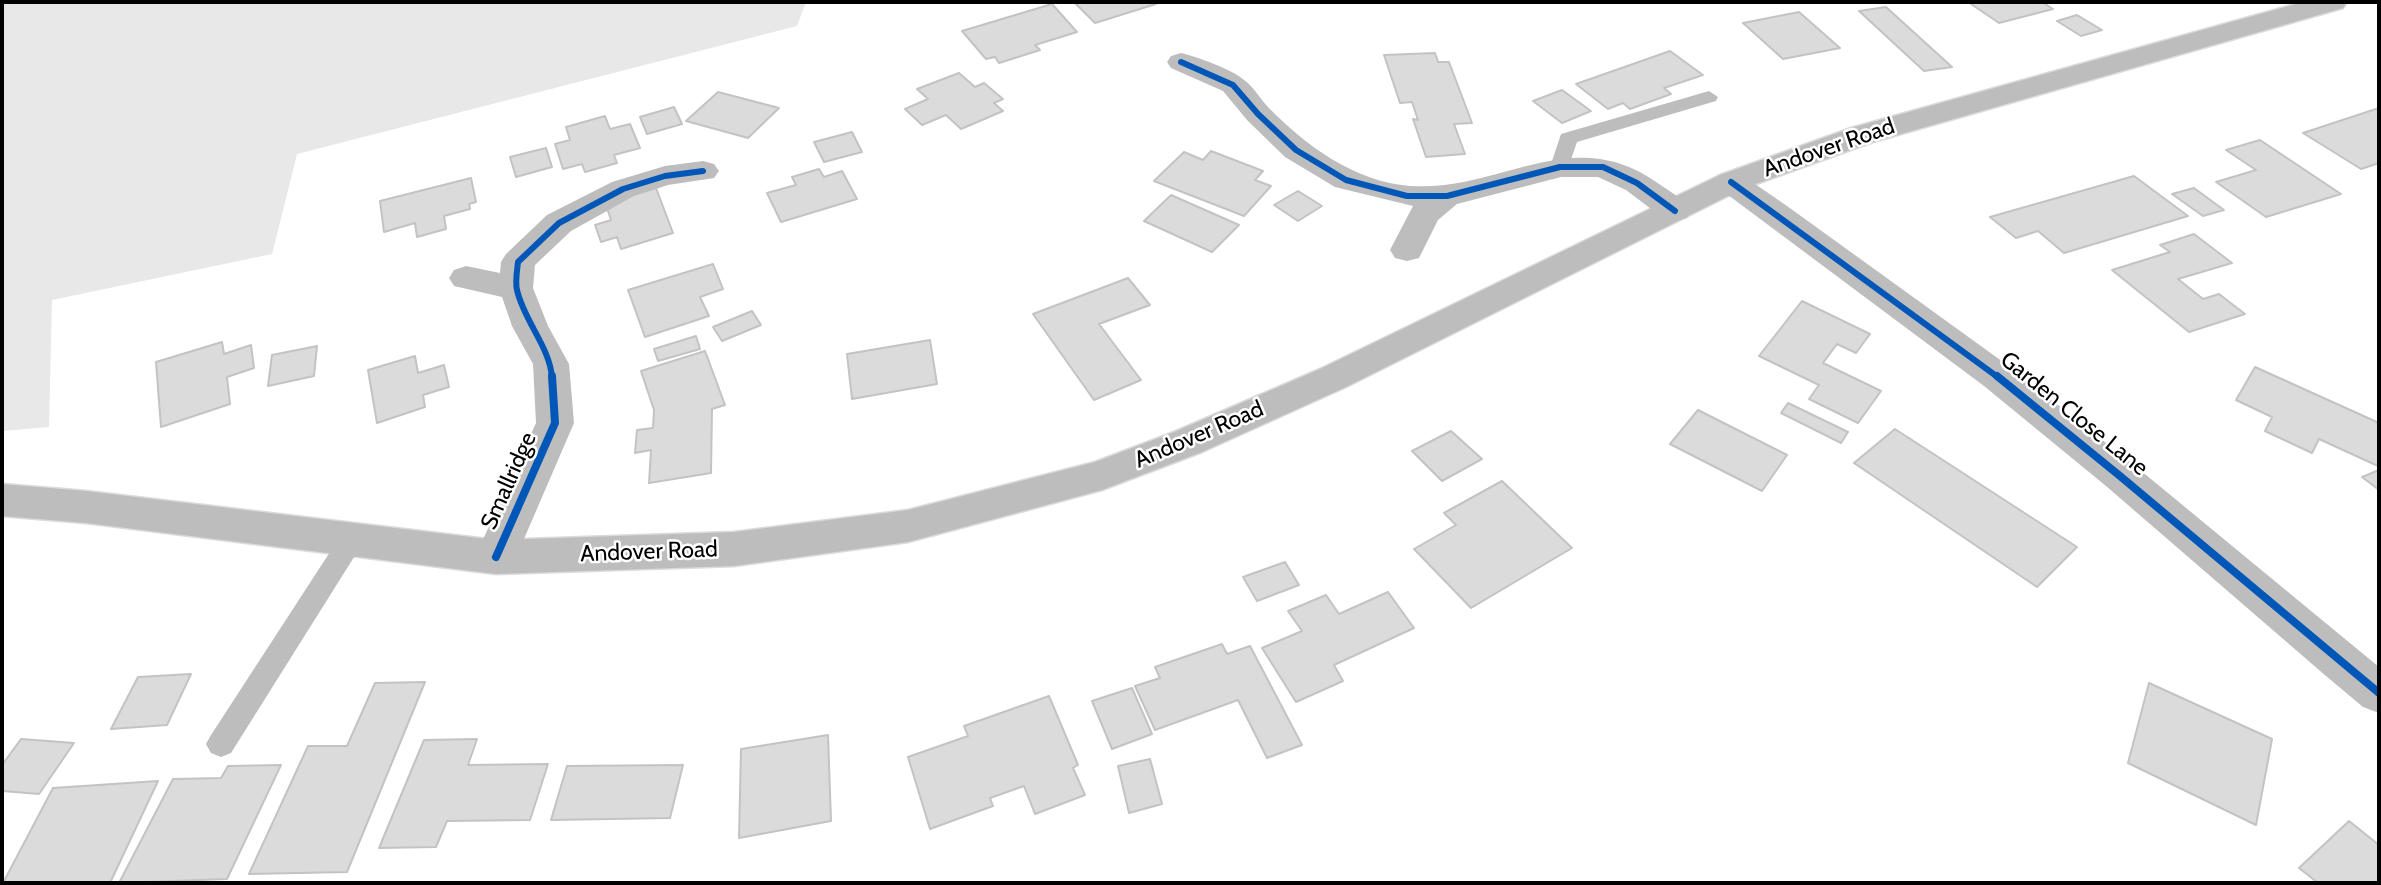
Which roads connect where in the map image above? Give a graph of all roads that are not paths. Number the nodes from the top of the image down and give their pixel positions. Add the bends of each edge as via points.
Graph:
1 (2310, 4) edge
2 (1179, 76) dead end
3 (1709, 97) dead end
4 (1560, 167) junction
5 (704, 171) dead end
6 (1731, 182) junction
7 (1447, 196) junction
8 (1675, 211) junction
9 (1407, 250) dead end
10 (466, 278) dead end
11 (516, 288) junction
12 (2, 500) edge
13 (352, 539) junction
14 (496, 557) junction
15 (2379, 693) edge
16 (221, 744) dead end

1 - 6 main road, Andover Road via 1861,135
2 - 7 main road via 1233,85 1296,150 1346,180 1406,197
3 - 4 lane via 1568,138
4 - 7 main road
4 - 8 main road via 1603,167 1637,183
5 - 11 main road via 665,176 623,189 559,223 518,261
6 - 8 main road, Andover Road
6 - 15 main road, Garden Close Lane via 1922,317 2085,446
7 - 9 main road via 1424,214
8 - 14 main road, Andover Road via 1333,378 1102,475 908,526 821,538 734,549
10 - 11 main road
11 - 14 main road, Smallridge via 551,364 555,423
12 - 13 main road, Andover Road
13 - 14 main road, Andover Road
13 - 16 lane

